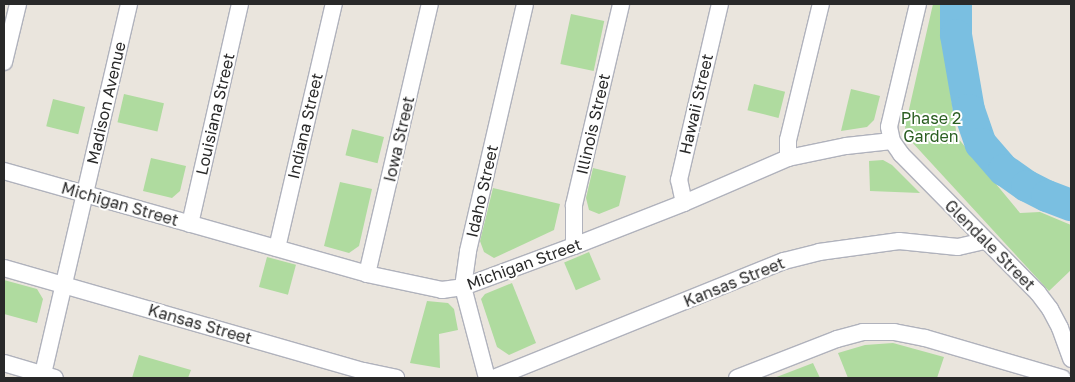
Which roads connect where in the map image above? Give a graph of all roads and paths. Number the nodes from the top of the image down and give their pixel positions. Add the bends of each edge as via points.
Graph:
1 (18, 4) edge
2 (129, 4) edge
3 (240, 4) edge
4 (334, 4) edge
5 (430, 4) edge
6 (525, 4) edge
7 (622, 4) edge
8 (720, 4) edge
9 (821, 4) edge
10 (918, 4) edge
11 (4, 62) edge
12 (892, 141) junction
13 (788, 158) junction
14 (4, 171) edge
15 (85, 195) junction
16 (684, 204) junction
17 (190, 224) junction
18 (985, 241) junction
19 (574, 246) junction
20 (277, 248) junction
21 (4, 268) edge
22 (367, 274) junction
23 (64, 285) junction
24 (463, 287) junction
25 (1071, 359) edge
26 (4, 363) edge
27 (47, 377) edge
28 (396, 378) edge
29 (487, 378) edge
30 (494, 378) edge
31 (737, 378) edge
32 (1062, 378) edge

1 - 11 street
2 - 15 street, Madison Avenue
3 - 17 street, Louisiana Street
4 - 20 street, Indiana Street
5 - 22 street, Iowa Street
6 - 24 street, Idaho Street via 468,251
7 - 19 street, Illinois Street via 574,205
8 - 16 street, Hawaii Street via 678,180
9 - 13 street via 788,140
10 - 12 street via 889,128
12 - 13 street, Michigan Street
12 - 18 street, Glendale Street
13 - 16 street, Michigan Street
14 - 15 street, Michigan Street
15 - 17 street, Michigan Street
15 - 23 street, Madison Avenue
16 - 19 street, Michigan Street
17 - 20 street, Michigan Street
18 - 25 street, Glendale Street via 1050,309
18 - 30 street, Kansas Street via 958,247 899,241 855,245 784,261
19 - 24 street, Michigan Street
20 - 22 street, Michigan Street
21 - 23 street, Kansas Street
22 - 24 street, Michigan Street via 442,290
23 - 27 street, Madison Avenue
23 - 28 street, Kansas Street
24 - 29 street, Idaho Street
26 - 27 street
31 - 32 street via 863,332 894,332 925,338

